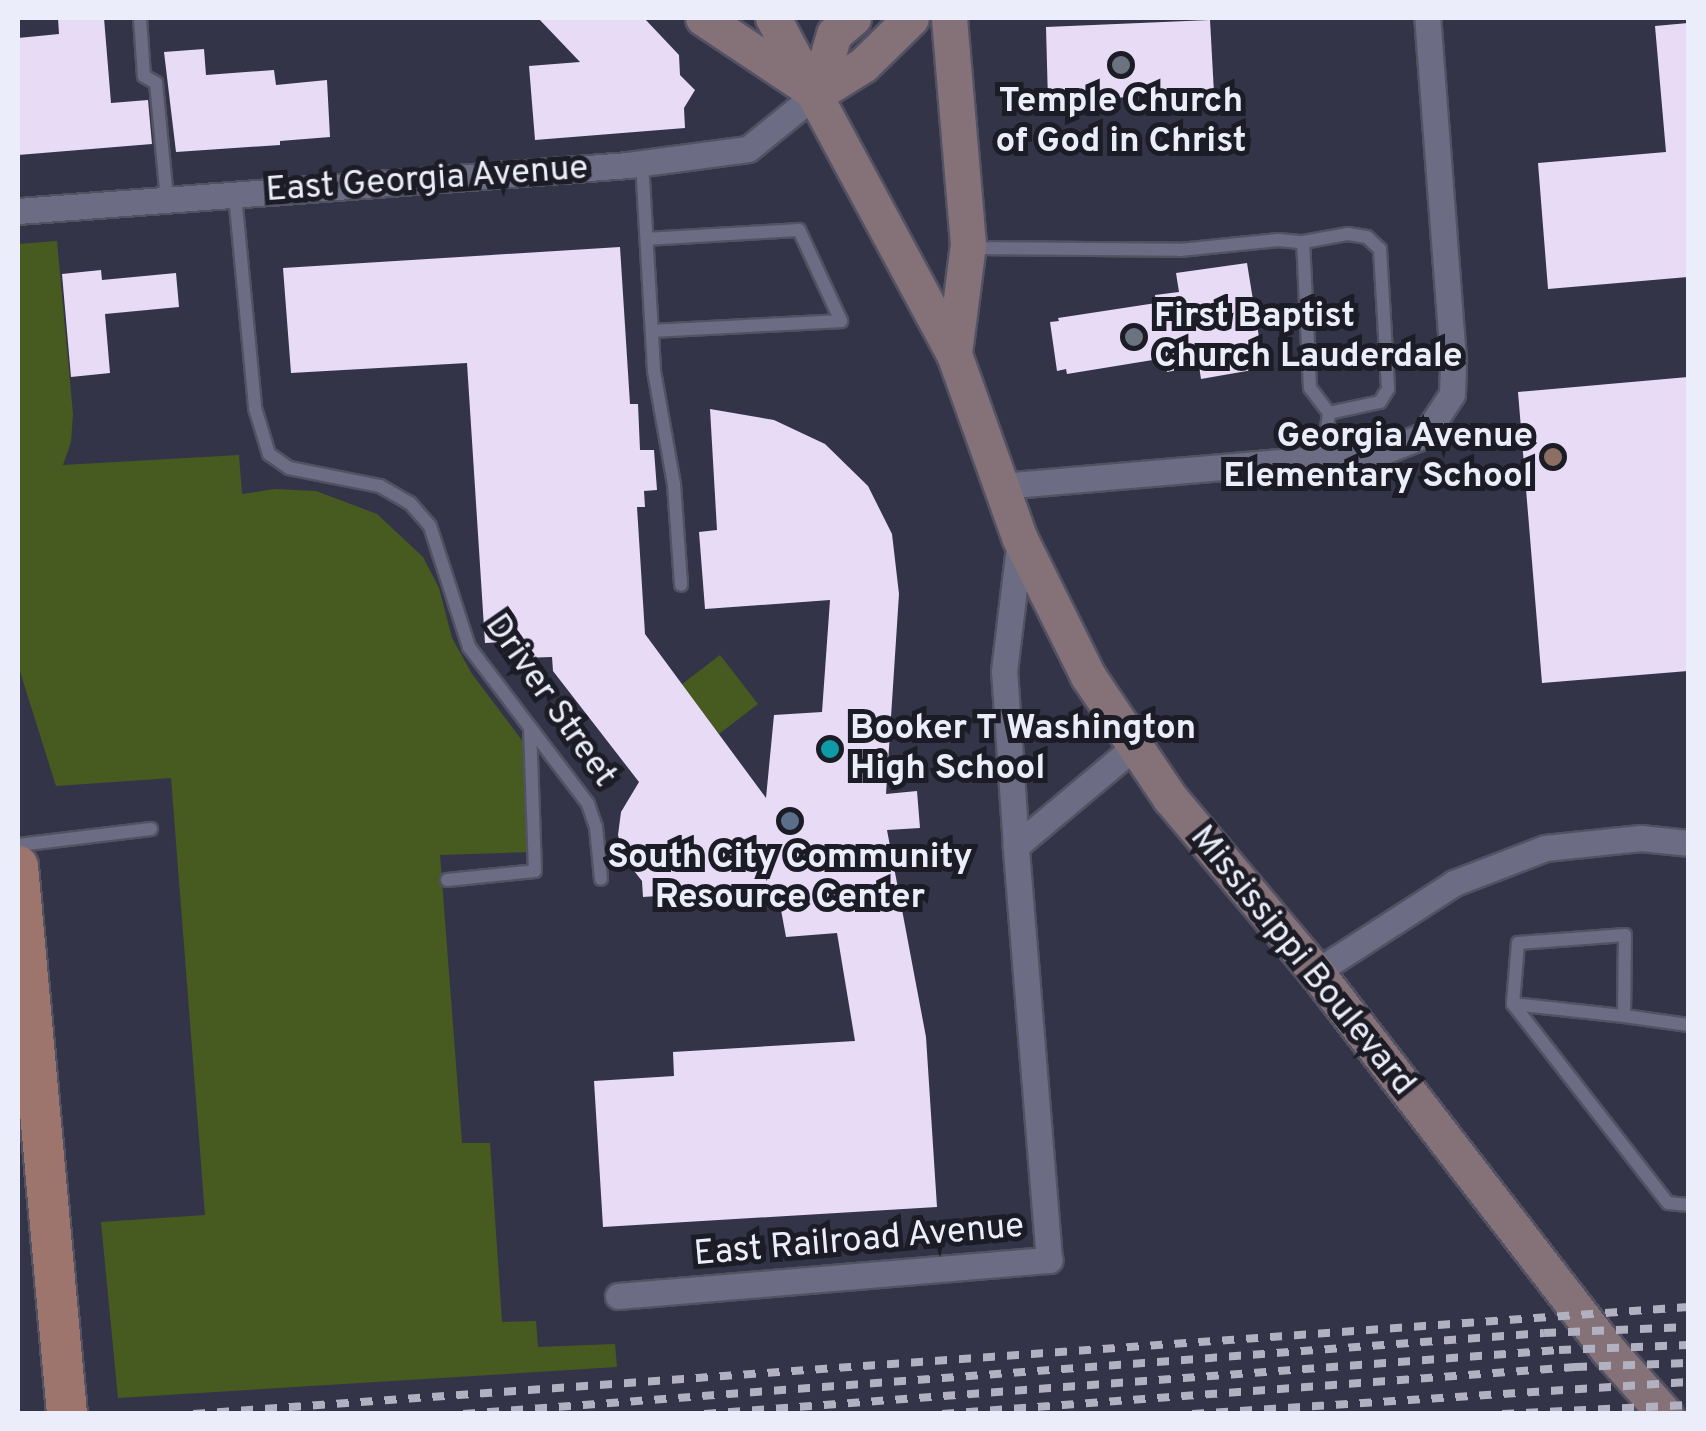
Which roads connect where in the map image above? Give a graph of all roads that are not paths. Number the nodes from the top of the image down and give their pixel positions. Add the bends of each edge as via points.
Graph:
1 (140, 18) edge
2 (703, 18) edge
3 (773, 18) edge
4 (852, 18) edge
5 (911, 18) edge
6 (950, 18) edge
7 (1427, 18) edge
8 (816, 94) junction
9 (642, 162) junction
10 (235, 195) junction
11 (167, 200) junction
12 (18, 211) edge
13 (647, 238) junction
14 (1303, 242) junction
15 (968, 248) junction
16 (652, 331) junction
17 (954, 354) junction
18 (1329, 413) junction
19 (1322, 458) junction
20 (1001, 486) junction
21 (1020, 540) junction
22 (682, 585) dead end
23 (530, 724) junction
24 (1135, 746) junction
25 (151, 829) dead end
26 (1688, 843) edge
27 (18, 845) edge
28 (1016, 846) junction
29 (18, 866) edge
30 (601, 879) dead end
31 (446, 880) dead end
32 (21, 930) edge
33 (1316, 972) junction
34 (1513, 1004) junction
35 (1624, 1016) junction
36 (1688, 1025) edge
37 (1688, 1205) edge
38 (618, 1296) dead end
39 (66, 1414) edge
40 (1665, 1414) edge

1 - 11 lane via 144,76 156,83
2 - 8 main road, Mississippi Boulevard
3 - 8 main road, Mississippi Boulevard
4 - 8 main road via 834,34
5 - 8 main road, East Georgia Avenue via 863,65
6 - 15 main road
7 - 19 street via 1452,394 1425,435 1377,454
8 - 9 street, East Georgia Avenue via 748,149
8 - 17 main road, Mississippi Boulevard
9 - 10 street, East Georgia Avenue
9 - 13 lane
10 - 11 street, East Georgia Avenue
10 - 23 lane, Driver Street via 255,408 269,454 290,468 358,479 410,503 442,552 469,647
11 - 12 street, East Georgia Avenue
13 - 16 lane
13 - 16 lane via 799,230 841,321
14 - 15 lane via 1180,250
14 - 18 lane via 1310,388
14 - 18 lane via 1348,234 1367,237 1380,249 1388,390 1380,402
15 - 17 main road
16 - 22 lane
17 - 20 main road, Mississippi Boulevard
18 - 19 lane
19 - 20 street
20 - 21 main road, Mississippi Boulevard
21 - 24 main road, Mississippi Boulevard via 1088,676
21 - 28 street, East Railroad Avenue via 1004,671
23 - 30 lane, Driver Street via 588,804
23 - 31 lane via 535,871
24 - 28 street
24 - 33 main road, Mississippi Boulevard via 1170,798
25 - 27 lane
26 - 33 street via 1640,838 1544,848 1454,882
28 - 38 street, East Railroad Avenue via 1049,1260
29 - 32 main road
32 - 39 main road
33 - 40 main road, Mississippi Boulevard via 1608,1350
34 - 35 lane
34 - 35 lane via 1518,943 1625,934
34 - 37 lane via 1668,1203
35 - 36 lane

